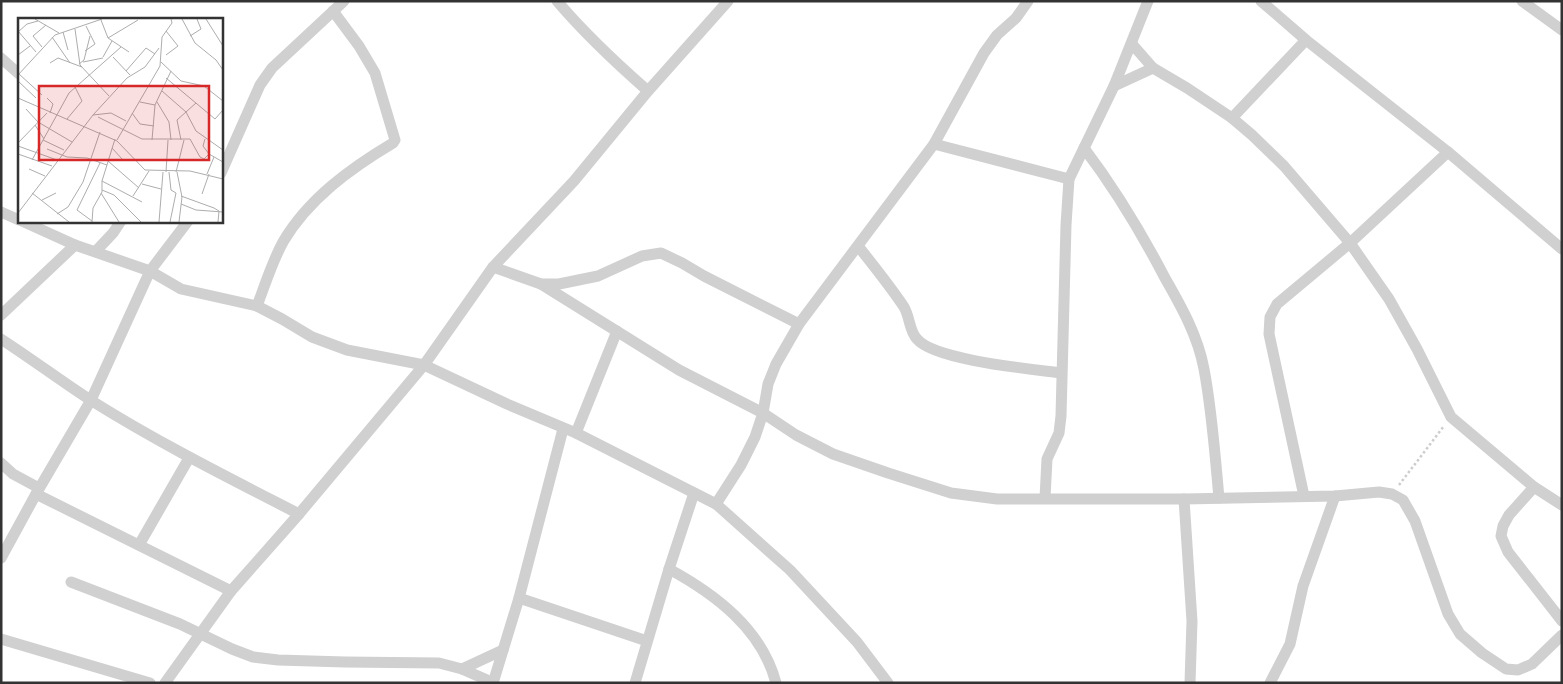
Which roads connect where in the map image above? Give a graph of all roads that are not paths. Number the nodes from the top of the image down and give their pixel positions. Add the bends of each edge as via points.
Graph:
1 (344, 1) edge
2 (557, 1) edge
3 (728, 1) edge
4 (1028, 1) edge
5 (1148, 1) edge
6 (1261, 1) edge
7 (1522, 1) edge
8 (333, 11) junction
9 (1562, 30) edge
10 (1306, 40) junction
11 (1132, 44) junction
12 (1, 58) edge
13 (1153, 68) junction
14 (18, 73) edge
15 (1114, 86) junction
16 (648, 91) junction
17 (1232, 118) junction
18 (934, 144) junction
19 (1084, 148) junction
20 (1448, 152) junction
21 (222, 171) edge
22 (1069, 179) junction
23 (1, 212) edge
24 (18, 220) edge
25 (22, 222) edge
26 (121, 222) edge
27 (187, 222) edge
28 (1350, 243) junction
29 (75, 245) junction
30 (858, 246) junction
31 (1562, 249) edge
32 (96, 251) junction
33 (493, 267) junction
34 (150, 271) junction
35 (541, 284) junction
36 (257, 306) junction
37 (1, 315) edge
38 (799, 324) junction
39 (617, 331) junction
40 (1, 339) edge
41 (424, 365) junction
42 (1061, 373) junction
43 (92, 400) junction
44 (763, 413) junction
45 (563, 429) junction
46 (576, 433) junction
47 (188, 458) junction
48 (1, 462) edge
49 (1534, 487) junction
50 (38, 491) junction
51 (694, 493) junction
52 (1304, 496) junction
53 (1335, 496) junction
54 (1045, 498) junction
55 (1219, 498) junction
56 (1184, 499) junction
57 (716, 504) junction
58 (1562, 505) edge
59 (298, 514) junction
60 (139, 545) junction
61 (1, 558) edge
62 (669, 569) junction
63 (71, 582) dead end
64 (231, 591) junction
65 (519, 598) junction
66 (1562, 621) edge
67 (201, 633) junction
68 (1562, 635) edge
69 (1, 639) edge
70 (646, 641) junction
71 (503, 650) junction
72 (462, 670) junction
73 (493, 682) edge
74 (150, 683) edge
75 (165, 683) edge
76 (635, 683) edge
77 (776, 683) edge
78 (888, 683) edge
79 (1190, 683) edge
80 (1270, 683) edge

1 - 8 street
2 - 16 street via 617,64
3 - 16 street
4 - 18 street via 984,53
5 - 11 street
6 - 10 street
7 - 9 street
8 - 21 street via 272,68 260,85
8 - 36 street via 375,73 395,140 354,167 318,198 295,225 283,243
10 - 17 street
10 - 20 street
11 - 13 street
11 - 15 street
12 - 14 street
13 - 15 street
13 - 17 street
15 - 19 street
16 - 33 street via 574,181
17 - 28 street via 1284,166
18 - 22 street
18 - 30 street
19 - 22 street
19 - 55 street via 1140,232 1194,334 1204,368
20 - 28 street
20 - 31 street
22 - 42 street
23 - 24 street
25 - 29 street
26 - 32 street
27 - 34 street
28 - 49 street via 1389,299 1451,417
28 - 52 street via 1277,304 1270,317 1270,334
29 - 32 street
29 - 37 street
30 - 38 street
30 - 42 street via 906,310 917,340 930,349 955,358
32 - 34 street
33 - 35 street
33 - 41 street
34 - 36 street via 181,289
34 - 43 street
35 - 38 street via 559,284 598,276 642,256 661,253
35 - 39 street
36 - 41 street via 312,337 347,350
38 - 44 street via 776,364 768,384
39 - 44 street via 679,370
39 - 46 street
40 - 43 street
41 - 45 street
41 - 59 street
42 - 54 street via 1059,433 1048,459
43 - 47 street
43 - 50 street
44 - 54 street via 833,454 951,493 998,499
44 - 57 street via 756,437
45 - 46 street
45 - 65 street
46 - 51 street
47 - 59 street
47 - 60 street
48 - 50 street
49 - 58 street
49 - 66 street via 1509,515 1501,536 1508,552
50 - 60 street
50 - 61 street
51 - 57 street
51 - 62 street
52 - 53 street
52 - 55 street
53 - 68 street via 1379,492 1403,500 1416,521 1448,614 1460,634 1506,669 1518,670 1532,664
53 - 80 street via 1303,586 1290,644
54 - 56 street
55 - 56 street
56 - 79 street via 1192,621
57 - 78 street via 790,570 857,642
59 - 64 street
60 - 64 street
62 - 70 street
62 - 77 street via 736,614 761,648
63 - 67 street
64 - 67 street
65 - 70 street
65 - 71 street
67 - 72 street via 253,657 439,663
67 - 75 street
69 - 74 street
70 - 76 street
71 - 72 street
71 - 73 street
72 - 73 street

